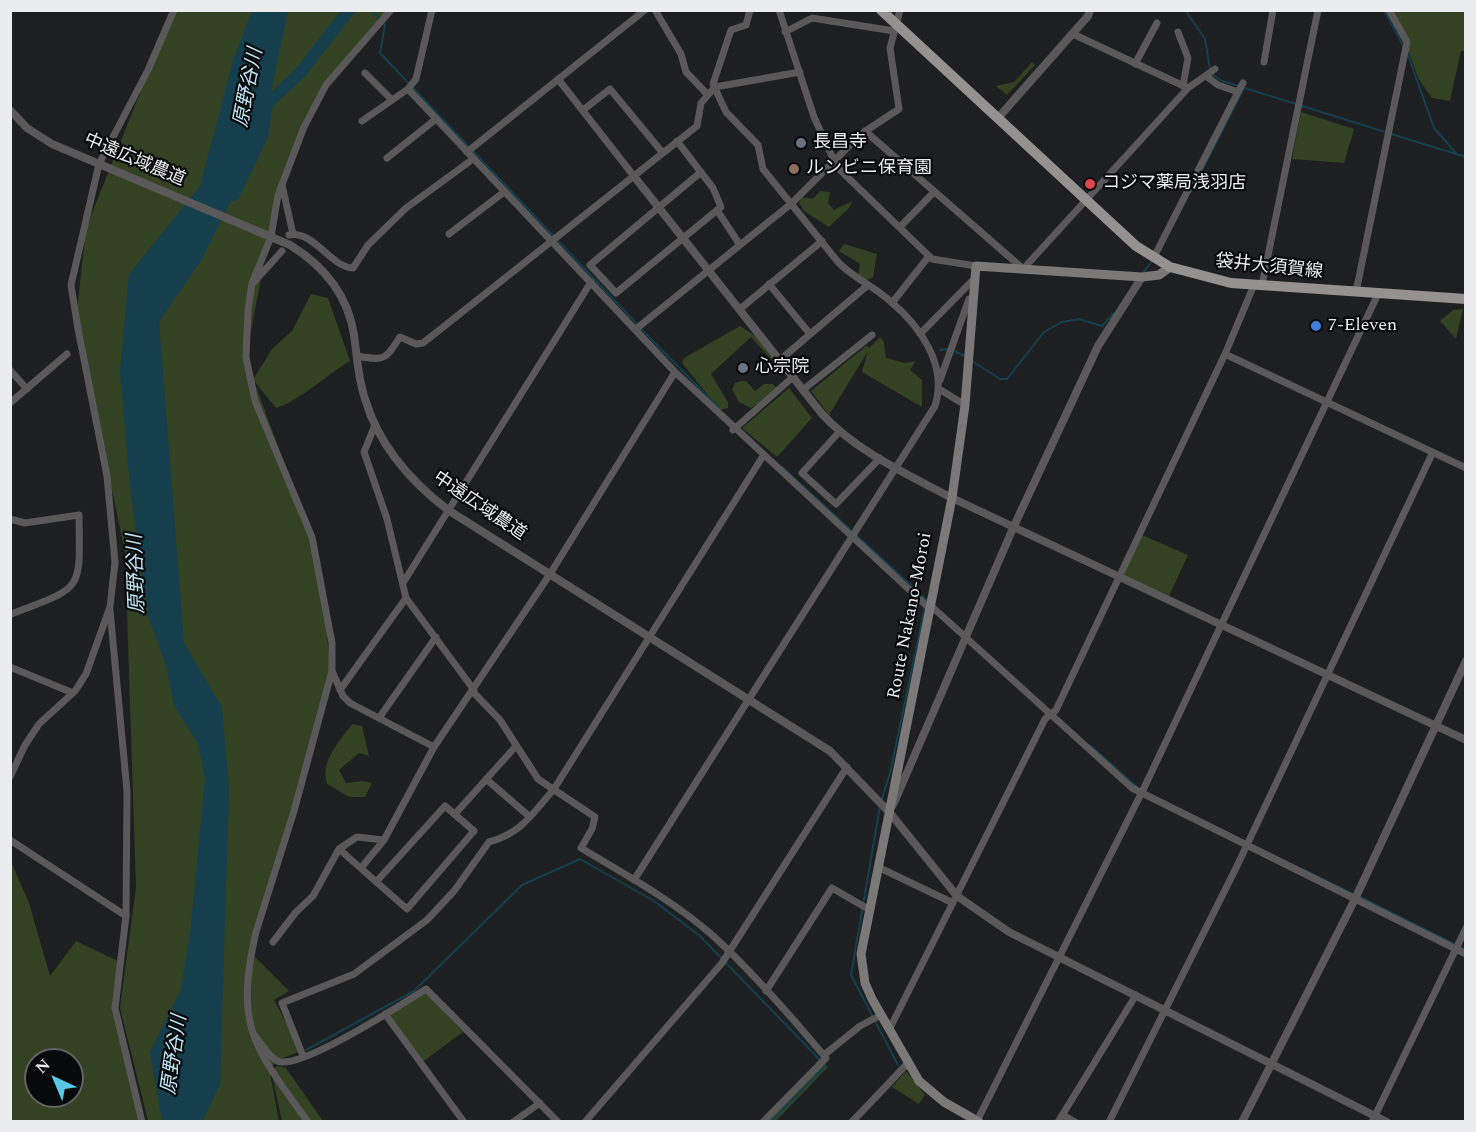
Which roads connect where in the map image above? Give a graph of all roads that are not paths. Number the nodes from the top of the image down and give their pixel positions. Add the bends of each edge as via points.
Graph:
1 (174, 10) edge
2 (391, 10) edge
3 (432, 10) edge
4 (645, 10) edge
5 (655, 10) edge
6 (750, 10) edge
7 (779, 10) edge
8 (881, 10) edge
9 (900, 10) edge
10 (1090, 10) edge
11 (1272, 10) edge
12 (1318, 10) edge
13 (1389, 10) edge
14 (1157, 23) dead end
15 (894, 27) junction
16 (785, 32) junction
17 (1178, 32) dead end
18 (1073, 34) junction
19 (1264, 62) dead end
20 (1135, 64) junction
21 (1215, 69) dead end
22 (800, 72) junction
23 (365, 73) dead end
24 (1206, 76) junction
25 (558, 79) junction
26 (1243, 83) dead end
27 (715, 87) junction
28 (1185, 87) junction
29 (408, 89) junction
30 (1238, 92) junction
31 (707, 94) junction
32 (392, 100) junction
33 (10, 110) edge
34 (583, 110) junction
35 (998, 118) junction
36 (436, 119) junction
37 (362, 121) dead end
38 (865, 131) junction
39 (677, 141) junction
40 (467, 152) junction
41 (662, 152) junction
42 (387, 158) dead end
43 (473, 159) junction
44 (834, 159) junction
45 (103, 166) junction
46 (701, 172) junction
47 (633, 175) junction
48 (282, 185) junction
49 (504, 192) junction
50 (934, 192) junction
51 (1087, 200) junction
52 (792, 203) junction
53 (659, 207) junction
54 (717, 210) junction
55 (900, 227) junction
56 (449, 234) dead end
57 (271, 237) junction
58 (684, 239) junction
59 (550, 240) junction
60 (822, 241) junction
61 (740, 245) junction
62 (282, 250) dead end
63 (929, 256) junction
64 (1154, 258) junction
65 (976, 266) junction
66 (1023, 267) junction
67 (1170, 267) junction
68 (710, 270) junction
69 (975, 277) junction
70 (1142, 277) junction
71 (591, 282) junction
72 (252, 283) junction
73 (769, 284) junction
74 (868, 285) junction
75 (1258, 285) junction
76 (1356, 292) junction
77 (1378, 294) junction
78 (974, 297) junction
79 (1466, 299) edge
80 (892, 303) junction
81 (740, 309) junction
82 (636, 329) junction
83 (810, 334) junction
84 (920, 334) junction
85 (873, 335) dead end
86 (67, 354) dead end
87 (1225, 354) junction
88 (357, 356) junction
89 (781, 359) junction
90 (10, 370) edge
91 (675, 372) junction
92 (794, 376) junction
93 (939, 386) junction
94 (27, 389) junction
95 (804, 389) junction
96 (10, 403) edge
97 (1327, 403) junction
98 (965, 405) junction
99 (375, 425) junction
100 (733, 430) junction
101 (840, 431) junction
102 (1432, 454) junction
103 (764, 456) junction
104 (880, 458) junction
105 (894, 467) junction
106 (1466, 468) edge
107 (952, 498) junction
108 (448, 510) junction
109 (10, 519) edge
110 (1014, 526) junction
111 (852, 535) junction
112 (550, 574) junction
113 (1119, 576) junction
114 (403, 583) junction
115 (406, 598) junction
116 (929, 607) junction
117 (110, 608) junction
118 (10, 614) edge
119 (1222, 626) junction
120 (436, 637) junction
121 (649, 637) junction
122 (966, 638) junction
123 (1466, 661) edge
124 (10, 667) edge
125 (332, 671) junction
126 (1325, 674) junction
127 (340, 690) junction
128 (474, 691) junction
129 (73, 693) junction
130 (748, 698) junction
131 (1053, 712) junction
132 (379, 718) junction
133 (1435, 726) junction
134 (1466, 740) edge
135 (516, 746) junction
136 (434, 747) junction
137 (847, 766) junction
138 (10, 777) edge
139 (486, 779) junction
140 (554, 789) junction
141 (1143, 791) junction
142 (890, 813) junction
143 (455, 814) junction
144 (530, 817) junction
145 (10, 840) edge
146 (384, 840) junction
147 (1246, 846) junction
148 (339, 849) junction
149 (361, 868) junction
150 (880, 868) junction
151 (634, 880) junction
152 (376, 882) junction
153 (1354, 899) junction
154 (955, 900) junction
155 (870, 910) junction
156 (126, 916) junction
157 (1466, 928) edge
158 (273, 942) dead end
159 (1456, 949) junction
160 (730, 952) junction
161 (1466, 954) edge
162 (1058, 957) junction
163 (766, 991) junction
164 (1136, 995) junction
165 (1166, 1010) junction
166 (386, 1014) junction
167 (881, 1015) junction
168 (251, 1030) junction
169 (889, 1030) junction
170 (824, 1055) junction
171 (303, 1056) junction
172 (907, 1064) junction
173 (1270, 1064) junction
174 (540, 1103) junction
175 (1061, 1118) edge
176 (1373, 1119) edge
177 (972, 1120) edge
178 (142, 1122) edge
179 (308, 1122) edge
180 (464, 1122) edge
181 (513, 1122) edge
182 (558, 1122) edge
183 (585, 1122) edge
184 (763, 1122) edge
185 (852, 1122) edge
186 (1075, 1122) edge
187 (1109, 1122) edge
188 (1242, 1122) edge
189 (1387, 1122) edge

1 - 45 street
2 - 48 street via 326,85 304,127
3 - 29 street via 416,79
4 - 25 street
5 - 31 street via 681,54 686,72
6 - 27 street via 746,25 731,30
7 - 16 street
8 - 15 main road, 袋井大須賀線
9 - 15 street
10 - 18 street
11 - 19 street
12 - 75 street
13 - 76 street via 1407,42
14 - 20 street
15 - 16 street via 813,18
15 - 35 main road, 袋井大須賀線
15 - 38 street via 890,48 899,109
16 - 22 street
17 - 28 street via 1188,58
18 - 20 street
18 - 35 street
20 - 28 street
21 - 24 street
22 - 27 street
22 - 44 street via 814,117
23 - 32 street
24 - 28 street
24 - 30 street via 1218,86
25 - 34 street
25 - 40 street
26 - 30 street
27 - 31 street
27 - 52 street via 726,112 758,145 763,170
28 - 51 street
29 - 32 street
29 - 36 street
30 - 64 street
31 - 39 street via 701,103 697,126
32 - 37 street
33 - 45 street, 中遠広域農道 via 37,136
34 - 41 street via 610,89
34 - 47 street
35 - 51 main road, 袋井大須賀線
36 - 40 street
36 - 42 street
38 - 44 street
38 - 50 street
39 - 41 street
39 - 46 street
40 - 43 street
41 - 47 street
43 - 48 street via 406,208 368,245 353,268 291,235
43 - 49 street
44 - 52 street
44 - 55 street
45 - 57 street, 中遠広域農道
45 - 117 street via 72,293 107,476 115,562
46 - 53 street
46 - 54 street via 719,199 721,207
47 - 53 street
47 - 59 street
48 - 57 street
49 - 56 street
49 - 59 street
50 - 55 street
50 - 66 street
51 - 64 main road, 袋井大須賀線
51 - 66 street
52 - 60 street
52 - 61 street
53 - 58 street
53 - 58 street via 590,265 615,293
54 - 58 street
54 - 61 street
55 - 63 street
57 - 72 street
57 - 88 street, 中遠広域農道 via 301,252 327,275 350,316
58 - 68 street
59 - 71 street
59 - 88 street via 423,342 416,344 400,337 387,357 378,360
60 - 73 street
60 - 74 street via 847,270
61 - 68 street
62 - 72 street
63 - 65 street via 937,262
63 - 80 street
64 - 67 main road, 袋井大須賀線
65 - 66 main road
65 - 69 main road, Route Nakano-Moroi
66 - 70 main road via 1040,272
67 - 70 main road via 1159,275
67 - 75 main road, 袋井大須賀線 via 1202,277
68 - 81 street
68 - 82 street
69 - 78 main road, Route Nakano-Moroi
69 - 84 street
70 - 110 street via 1098,346
71 - 82 street
71 - 108 street
72 - 125 street via 246,332 248,378 312,537 332,643
73 - 81 street
73 - 83 street
74 - 80 street
74 - 83 street
75 - 76 main road, 袋井大須賀線
75 - 87 street
76 - 77 main road, 袋井大須賀線
77 - 79 main road, 袋井大須賀線
77 - 97 street
78 - 93 street via 969,299
78 - 98 main road, Route Nakano-Moroi
80 - 84 street
81 - 89 street
82 - 91 street
83 - 89 street
84 - 93 street via 932,353
85 - 95 street
86 - 94 street
87 - 97 street
87 - 113 street
88 - 99 street, 中遠広域農道 via 360,382
89 - 92 street
90 - 94 street
91 - 100 street
91 - 112 street
92 - 95 street
92 - 100 street
93 - 98 street
93 - 105 street via 936,406
94 - 96 street
95 - 101 street
97 - 102 street
97 - 119 street
98 - 107 main road, Route Nakano-Moroi
99 - 108 street, 中遠広域農道 via 403,470
99 - 114 street via 364,452
100 - 103 street
101 - 104 street
101 - 104 street via 801,473 836,504
102 - 106 street
102 - 126 street
103 - 111 street
103 - 121 street
104 - 105 street
105 - 107 street
105 - 111 street
107 - 110 street
107 - 116 main road, Route Nakano-Moroi
108 - 112 street, 中遠広域農道
108 - 114 street
109 - 118 street via 25,523 79,514 81,560 78,578 71,587
110 - 113 street
110 - 122 street
111 - 116 street
111 - 130 street
112 - 121 street, 中遠広域農道
112 - 128 street
113 - 119 street
113 - 131 street
114 - 115 street
115 - 120 street
115 - 127 street
116 - 122 street
116 - 142 main road, Route Nakano-Moroi
117 - 129 street via 86,674
117 - 156 street via 127,791
119 - 126 street
119 - 141 street
120 - 128 street
120 - 132 street
121 - 130 street, 中遠広域農道
121 - 140 street
122 - 131 street
122 - 142 street
123 - 133 street
124 - 129 street
125 - 127 street
125 - 168 street via 253,943 246,998
126 - 133 street
126 - 147 street
127 - 132 street via 350,702
128 - 135 street via 500,720
128 - 136 street
129 - 138 street via 39,724
130 - 137 street, 中遠広域農道 via 815,740
130 - 151 street
131 - 141 street
131 - 154 street via 1045,718
132 - 136 street
133 - 134 street
133 - 153 street
135 - 139 street
135 - 140 street via 538,779
136 - 146 street
137 - 142 street, 中遠広域農道
137 - 160 street
139 - 143 street
139 - 144 street
140 - 144 street
140 - 151 street via 595,817 581,848
141 - 147 street
141 - 162 street
142 - 150 main road, Route Nakano-Moroi
142 - 154 street, 中遠広域農道
143 - 152 street via 445,806
143 - 152 street via 474,831 407,909
144 - 171 street via 510,836 489,842 454,891 418,927 354,974 282,1003
145 - 156 street
146 - 148 street via 357,837
146 - 149 street
147 - 153 street
147 - 165 street
148 - 149 street
148 - 158 street via 313,896
149 - 152 street
150 - 154 street
150 - 155 main road, Route Nakano-Moroi
151 - 160 street via 689,917
153 - 159 street
153 - 173 street
154 - 162 street, 中遠広域農道
154 - 169 street
155 - 163 street via 832,888
155 - 167 main road, Route Nakano-Moroi via 861,954 865,983
156 - 178 street via 115,1008
157 - 159 street
159 - 161 street
159 - 176 street
160 - 163 street
160 - 183 street
162 - 164 street, 中遠広域農道
162 - 177 street
163 - 170 street
164 - 165 street, 中遠広域農道
164 - 175 street
165 - 173 street, 中遠広域農道
165 - 187 street
166 - 171 street
166 - 174 street via 426,989
166 - 180 street
167 - 169 main road, Route Nakano-Moroi
167 - 170 street via 860,1026
168 - 171 street via 280,1062
168 - 179 street via 269,1068
169 - 172 main road, Route Nakano-Moroi
170 - 184 street via 826,1058
172 - 177 main road, Route Nakano-Moroi via 931,1093
172 - 185 street
173 - 176 street, 中遠広域農道
173 - 188 street
174 - 181 street
174 - 182 street
175 - 186 street
176 - 189 street, 中遠広域農道

